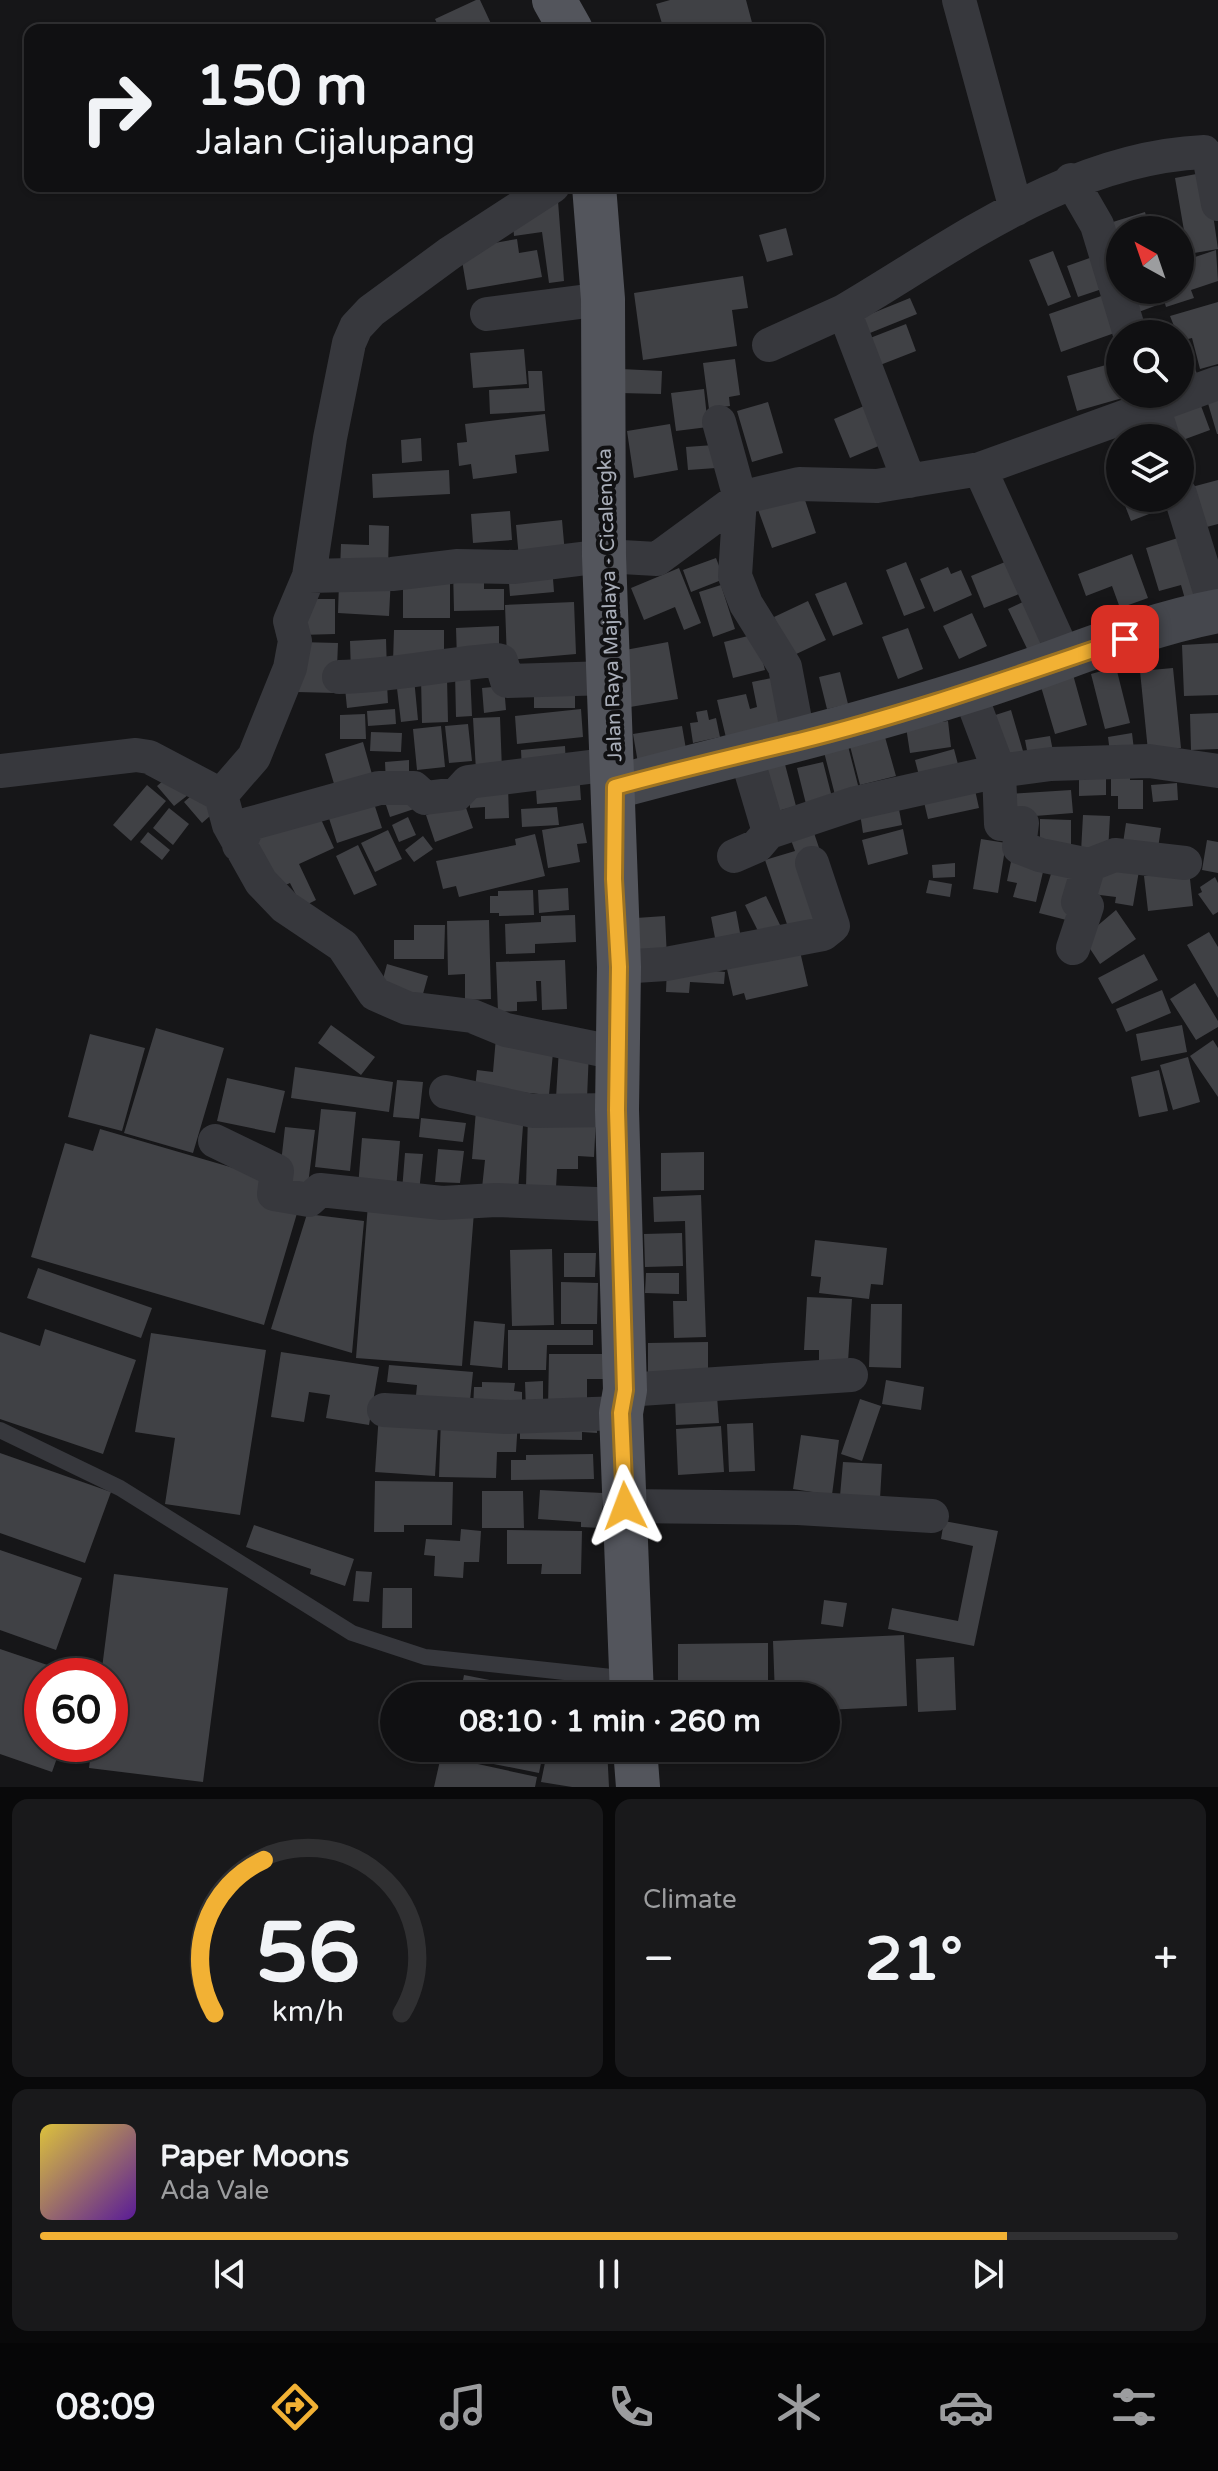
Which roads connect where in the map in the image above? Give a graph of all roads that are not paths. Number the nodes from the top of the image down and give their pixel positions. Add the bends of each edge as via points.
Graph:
1 (554, 0) edge
2 (579, 0) edge
3 (959, 0) edge
4 (568, 24) edge
5 (579, 24) edge
6 (1071, 180) junction
7 (544, 192) edge
8 (594, 192) edge
9 (1218, 204) edge
10 (1016, 209) junction
11 (603, 299) junction
12 (844, 311) junction
13 (487, 314) dead end
14 (1126, 320) edge
15 (769, 345) dead end
16 (1218, 383) edge
17 (1155, 413) edge
18 (719, 422) dead end
19 (980, 469) junction
20 (909, 481) junction
21 (740, 498) junction
22 (1186, 512) edge
23 (604, 556) junction
24 (309, 576) junction
25 (1217, 611) edge
26 (1066, 659) junction
27 (339, 677) dead end
28 (609, 678) junction
29 (969, 691) junction
30 (799, 741) junction
31 (745, 751) junction
32 (0, 771) edge
33 (999, 771) junction
34 (1218, 771) edge
35 (614, 776) junction
36 (221, 795) junction
37 (769, 832) junction
38 (239, 845) junction
39 (734, 856) dead end
40 (812, 863) dead end
41 (1185, 863) dead end
42 (1089, 865) junction
43 (1073, 948) dead end
44 (619, 967) junction
45 (617, 1053) junction
46 (446, 1092) dead end
47 (617, 1110) junction
48 (215, 1141) dead end
49 (621, 1205) junction
50 (851, 1375) dead end
51 (623, 1402) junction
52 (384, 1410) dead end
53 (0, 1430) edge
54 (625, 1506) junction
55 (932, 1516) dead end
56 (592, 1682) edge
57 (632, 1682) edge
58 (636, 1762) edge
59 (638, 1787) edge

1 - 4 main road
2 - 5 street
3 - 10 street
6 - 9 street via 1116,165 1204,152
6 - 10 street
6 - 14 street via 1097,225
7 - 24 street via 450,253 356,327 330,438
8 - 11 main road, Jalan Raya Majalaya - Cicalengka
10 - 12 street
11 - 13 street
11 - 23 main road, Jalan Raya Majalaya - Cicalengka
12 - 15 street
12 - 20 street
16 - 17 street
17 - 19 street
18 - 21 street
19 - 20 street
19 - 26 street
20 - 21 street via 840,487 799,484
21 - 23 street via 657,559
21 - 30 street via 735,576 785,667
22 - 25 street
23 - 24 street via 515,567
23 - 28 main road, Jalan Raya Majalaya - Cicalengka
24 - 36 street via 290,621 295,641 290,668 254,757
25 - 26 street
26 - 29 street
27 - 28 street via 497,660 507,681
28 - 35 main road, Jalan Raya Majalaya - Cicalengka
29 - 30 street
29 - 33 street
30 - 31 street
31 - 35 street
31 - 37 street
32 - 36 street via 136,755
33 - 34 street via 1149,761
33 - 37 street via 856,803
33 - 42 street via 1001,824 1022,823 1019,847
35 - 38 street via 468,782 457,794 425,798 414,788 379,788 249,824
35 - 44 main road, Jalan Raya Majalaya - Cicalengka
36 - 38 street
37 - 39 street via 757,846
38 - 45 street via 261,882 285,907 343,946 375,994 407,1008 472,1016 506,1030
40 - 44 street via 833,926 823,934 666,964
41 - 42 street via 1115,855
42 - 43 street via 1078,902 1087,906
44 - 45 main road, Jalan Raya Majalaya - Cicalengka
45 - 47 main road, Jalan Raya Majalaya - Cicalengka
46 - 47 street via 533,1111
47 - 49 main road, Jalan Raya Majalaya - Cicalengka
48 - 49 street via 277,1171 274,1194 309,1200 320,1190 442,1203
49 - 51 main road, Jalan Raya Majalaya - Cicalengka
50 - 51 street
51 - 52 street via 506,1417
51 - 54 main road, Jalan Raya Majalaya - Cicalengka
53 - 56 lane via 120,1488 352,1633 425,1657
54 - 55 street
54 - 57 main road, Jalan Raya Majalaya - Cicalengka
58 - 59 main road

